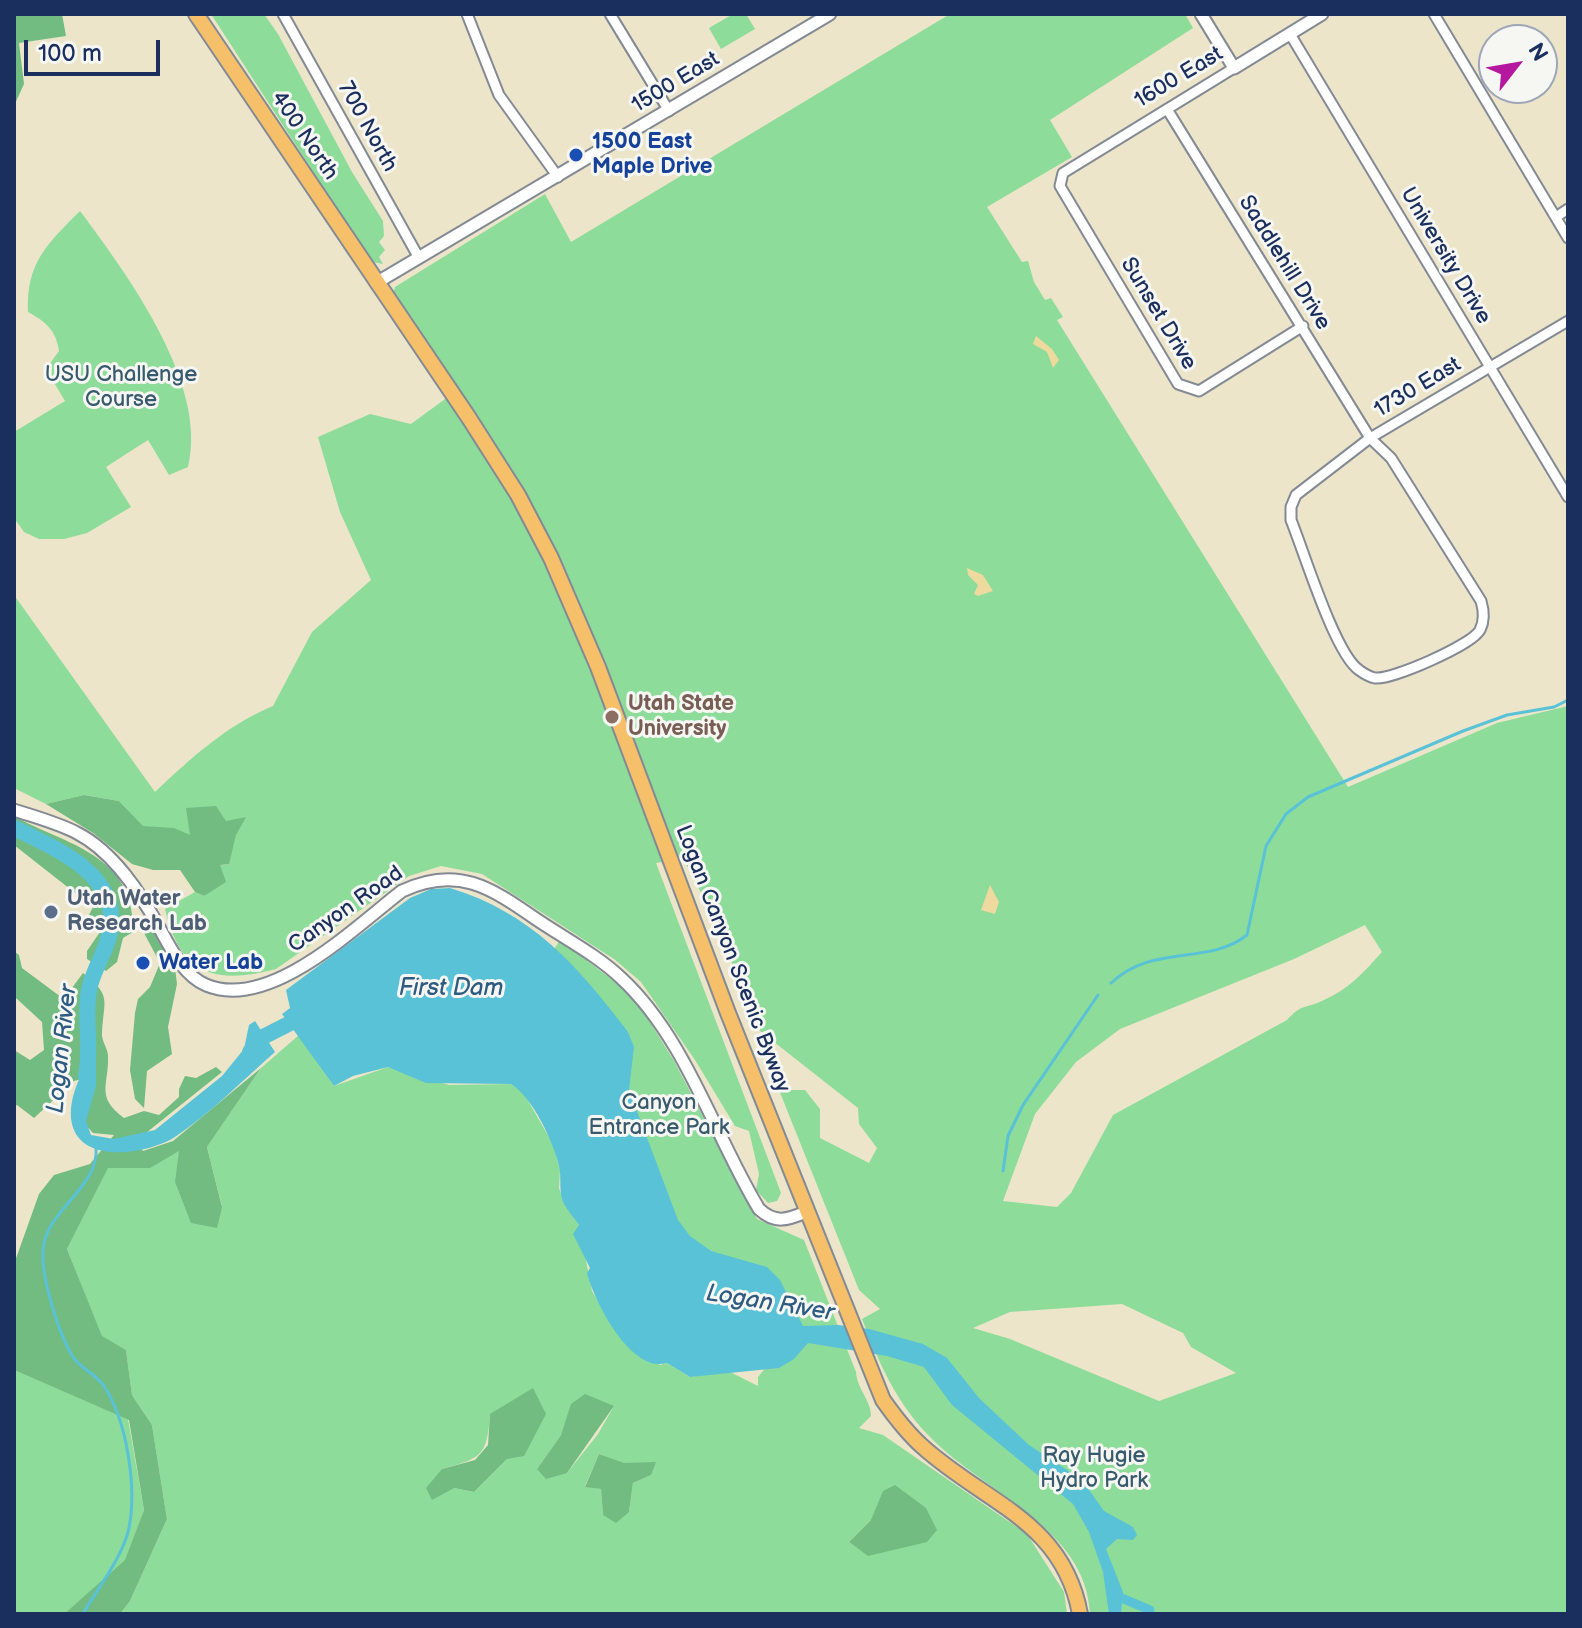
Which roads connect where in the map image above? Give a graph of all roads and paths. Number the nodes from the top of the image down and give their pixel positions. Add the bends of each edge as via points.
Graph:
1 (196, 14) edge
2 (283, 14) edge
3 (467, 14) edge
4 (610, 14) edge
5 (830, 14) edge
6 (1201, 14) edge
7 (1322, 14) edge
8 (1434, 14) edge
9 (1290, 34) junction
10 (1234, 68) junction
11 (1167, 109) junction
12 (669, 111) junction
13 (558, 177) junction
14 (1060, 178) joint
15 (1568, 209) edge
16 (1556, 217) junction
17 (1568, 238) edge
18 (419, 258) junction
19 (376, 283) junction
20 (1568, 321) edge
21 (1303, 326) junction
22 (1490, 366) junction
23 (1370, 438) junction
24 (1568, 497) edge
25 (14, 810) edge
26 (806, 1212) junction
27 (1080, 1614) edge

1 - 19 main road, 400 North
2 - 18 street, 700 North
3 - 13 street via 499,95
4 - 12 street
5 - 12 street, 1500 East
6 - 10 street
7 - 9 street, 1600 East
8 - 16 street
9 - 10 street, 1600 East
9 - 22 street, University Drive
10 - 11 street, 1600 East
11 - 14 street, 1600 East
11 - 21 street, Saddlehill Drive
12 - 13 street, 1500 East
13 - 18 street, 1500 East
14 - 21 street, Sunset Drive via 1178,384 1199,391
15 - 16 street
16 - 17 street
18 - 19 street, 1500 East
19 - 26 main road, Logan Canyon Scenic Byway via 518,495 551,558 598,667
20 - 22 street, 1730 East
21 - 23 street, Saddlehill Drive
22 - 23 street, 1730 East
22 - 24 street, University Drive
23 - 23 street, 1730 East via 1391,458 1485,614 1481,630 1463,645 1376,678 1362,673 1345,655 1291,520 1296,495
25 - 26 street, Canyon Road via 79,833 110,859 138,892 174,954 206,985 257,986 303,967 420,882 442,877 482,884 620,977 645,1004 677,1054 759,1209 773,1220
26 - 27 main road, Logan Canyon Scenic Byway via 883,1400 924,1448 1024,1518 1050,1544 1076,1589

